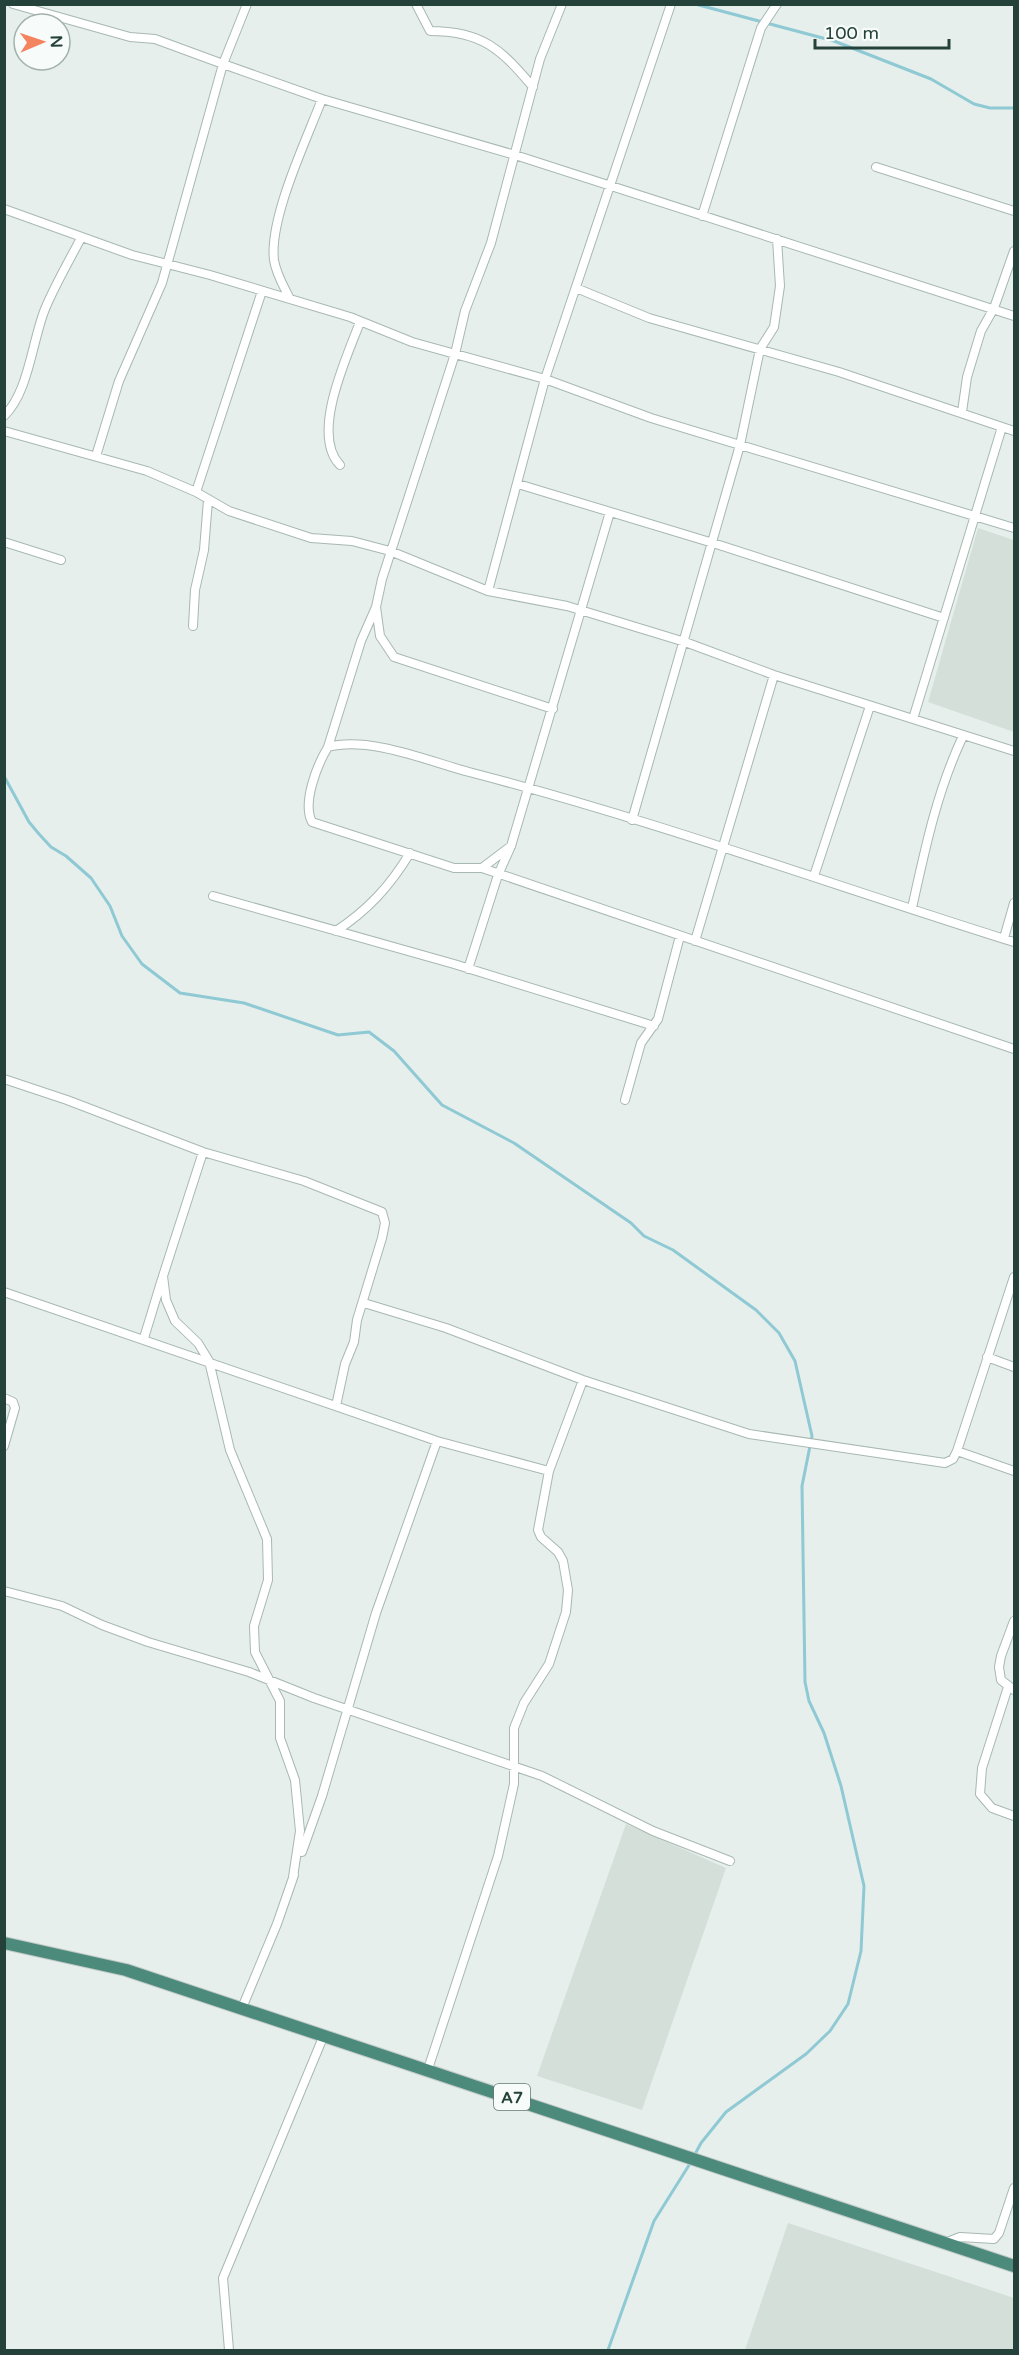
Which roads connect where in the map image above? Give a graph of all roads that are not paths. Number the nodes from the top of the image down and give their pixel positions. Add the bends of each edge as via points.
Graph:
1 (13, 4) edge
2 (247, 4) edge
3 (416, 4) edge
4 (562, 4) edge
5 (671, 4) edge
6 (777, 4) edge
7 (223, 64) junction
8 (533, 87) junction
9 (322, 99) junction
10 (515, 155) junction
11 (876, 167) dead end
12 (610, 187) junction
13 (4, 209) edge
14 (1014, 211) edge
15 (702, 216) junction
16 (81, 238) junction
17 (777, 239) junction
18 (1014, 251) edge
19 (166, 263) junction
20 (576, 288) junction
21 (262, 291) junction
22 (290, 299) junction
23 (994, 308) junction
24 (1014, 316) edge
25 (360, 322) junction
26 (760, 349) junction
27 (455, 354) junction
28 (545, 379) junction
29 (962, 412) junction
30 (4, 416) edge
31 (1002, 427) junction
32 (4, 430) edge
33 (1014, 431) edge
34 (740, 445) junction
35 (96, 456) junction
36 (340, 465) dead end
37 (518, 484) junction
38 (196, 492) junction
39 (208, 500) junction
40 (610, 512) junction
41 (976, 515) junction
42 (1014, 528) edge
43 (4, 542) edge
44 (713, 543) junction
45 (390, 551) junction
46 (61, 560) dead end
47 (488, 591) junction
48 (376, 607) junction
49 (580, 610) junction
50 (944, 618) junction
51 (193, 626) dead end
52 (685, 642) junction
53 (774, 675) junction
54 (870, 706) junction
55 (553, 709) junction
56 (912, 719) junction
57 (963, 736) junction
58 (328, 747) junction
59 (1014, 751) edge
60 (528, 787) junction
61 (632, 820) junction
62 (511, 846) junction
63 (723, 846) junction
64 (410, 853) junction
65 (482, 868) junction
66 (498, 875) junction
67 (814, 876) junction
68 (213, 896) dead end
69 (1014, 903) edge
70 (912, 908) junction
71 (336, 931) junction
72 (680, 936) junction
73 (1004, 938) junction
74 (694, 941) junction
75 (1014, 942) edge
76 (468, 969) junction
77 (654, 1026) junction
78 (1014, 1049) edge
79 (4, 1079) edge
80 (625, 1100) dead end
81 (203, 1152) junction
82 (163, 1276) junction
83 (1014, 1277) edge
84 (4, 1292) edge
85 (364, 1303) junction
86 (144, 1338) junction
87 (987, 1357) junction
88 (209, 1361) junction
89 (1014, 1367) edge
90 (583, 1380) junction
91 (4, 1398) edge
92 (336, 1406) junction
93 (437, 1441) junction
94 (4, 1446) edge
95 (957, 1451) junction
96 (549, 1471) junction
97 (1014, 1471) edge
98 (4, 1591) edge
99 (1014, 1622) edge
100 (270, 1681) junction
101 (1011, 1688) edge
102 (348, 1709) junction
103 (515, 1766) junction
104 (1014, 1816) edge
105 (730, 1861) dead end
106 (293, 1877) junction
107 (4, 1943) edge
108 (242, 2008) junction
109 (324, 2035) junction
110 (428, 2069) junction
111 (1014, 2188) edge
112 (945, 2243) junction
113 (1014, 2266) edge
114 (229, 2350) edge

1 - 7 street via 130,37 155,39
2 - 7 street
3 - 8 street via 430,31 451,31 493,45
4 - 8 street
5 - 12 street
6 - 15 street via 761,28
7 - 9 street
7 - 19 street
8 - 10 street
9 - 10 street
9 - 22 street via 275,235 276,270
10 - 12 street
10 - 27 street
11 - 14 street
12 - 15 street
12 - 20 street
13 - 16 street
15 - 17 street
16 - 19 street
16 - 30 street via 46,308 13,408
17 - 23 street
17 - 26 street via 780,286 774,327
18 - 23 street
19 - 21 street
19 - 35 street via 162,284 119,381
20 - 26 street via 650,318
20 - 28 street
21 - 22 street
21 - 38 street
22 - 25 street
23 - 24 street
23 - 29 street via 972,360
25 - 27 street
25 - 36 street via 329,422 331,453
26 - 29 street
26 - 34 street
27 - 28 street
27 - 45 street
28 - 34 street
28 - 37 street
29 - 31 street
31 - 33 street
31 - 41 street
32 - 35 street
34 - 41 street
34 - 44 street
35 - 38 street via 147,471
37 - 40 street
37 - 47 street
38 - 39 street
39 - 45 street via 229,511 311,538 345,540
39 - 51 street
40 - 44 street
40 - 49 street
41 - 42 street
41 - 50 street
43 - 46 street
44 - 50 street
44 - 52 street
45 - 47 street
45 - 48 street
47 - 49 street
48 - 55 street via 380,636 394,657
48 - 58 street via 361,641
49 - 52 street
49 - 55 street
50 - 56 street
52 - 53 street
52 - 61 street
53 - 54 street
53 - 63 street
54 - 56 street
54 - 67 street
55 - 60 street
56 - 57 street
57 - 59 street
57 - 70 street via 942,783
58 - 60 street via 359,743
58 - 64 street via 310,800 308,813 312,822
60 - 61 street
60 - 62 street
61 - 63 street
62 - 65 street
62 - 66 street
63 - 67 street
63 - 74 street
64 - 65 street via 454,868
64 - 71 street via 387,887 362,913
65 - 66 street
66 - 72 street
66 - 76 street
67 - 70 street
68 - 71 street
69 - 73 street
70 - 73 street
71 - 76 street
72 - 74 street
72 - 77 street
73 - 75 street
74 - 78 street
76 - 77 street
77 - 80 street via 641,1043
79 - 81 street
81 - 82 street
81 - 85 street via 304,1181 382,1212 385,1223
82 - 86 street
82 - 88 street via 166,1300 175,1321 198,1343
83 - 87 street
84 - 86 street
85 - 90 street via 446,1328
85 - 92 street
86 - 88 street
87 - 89 street
87 - 95 street
88 - 92 street
88 - 100 street via 230,1450 268,1546 268,1580 255,1621 254,1639 258,1661
90 - 95 street via 749,1434 945,1463
90 - 96 street
91 - 94 street via 13,1402 15,1408
92 - 93 street
93 - 96 street
93 - 102 street via 375,1613
95 - 97 street
96 - 103 street via 538,1530 563,1562 568,1590 566,1612 549,1664 524,1703 514,1728
98 - 100 street via 62,1606 129,1635
99 - 101 street via 999,1667 1001,1680
100 - 102 street
100 - 106 street via 280,1701 280,1738 297,1787 300,1831
101 - 104 street via 982,1768 980,1794 992,1808
102 - 103 street
102 - 106 street
103 - 105 street via 574,1790 653,1831
103 - 110 street via 498,1856
106 - 108 street
107 - 108 highway, A7 via 126,1970
108 - 109 highway, A7
109 - 110 highway, A7
109 - 114 street via 222,2278
110 - 112 highway, A7
111 - 112 street via 994,2239 960,2237
112 - 113 highway, A7

